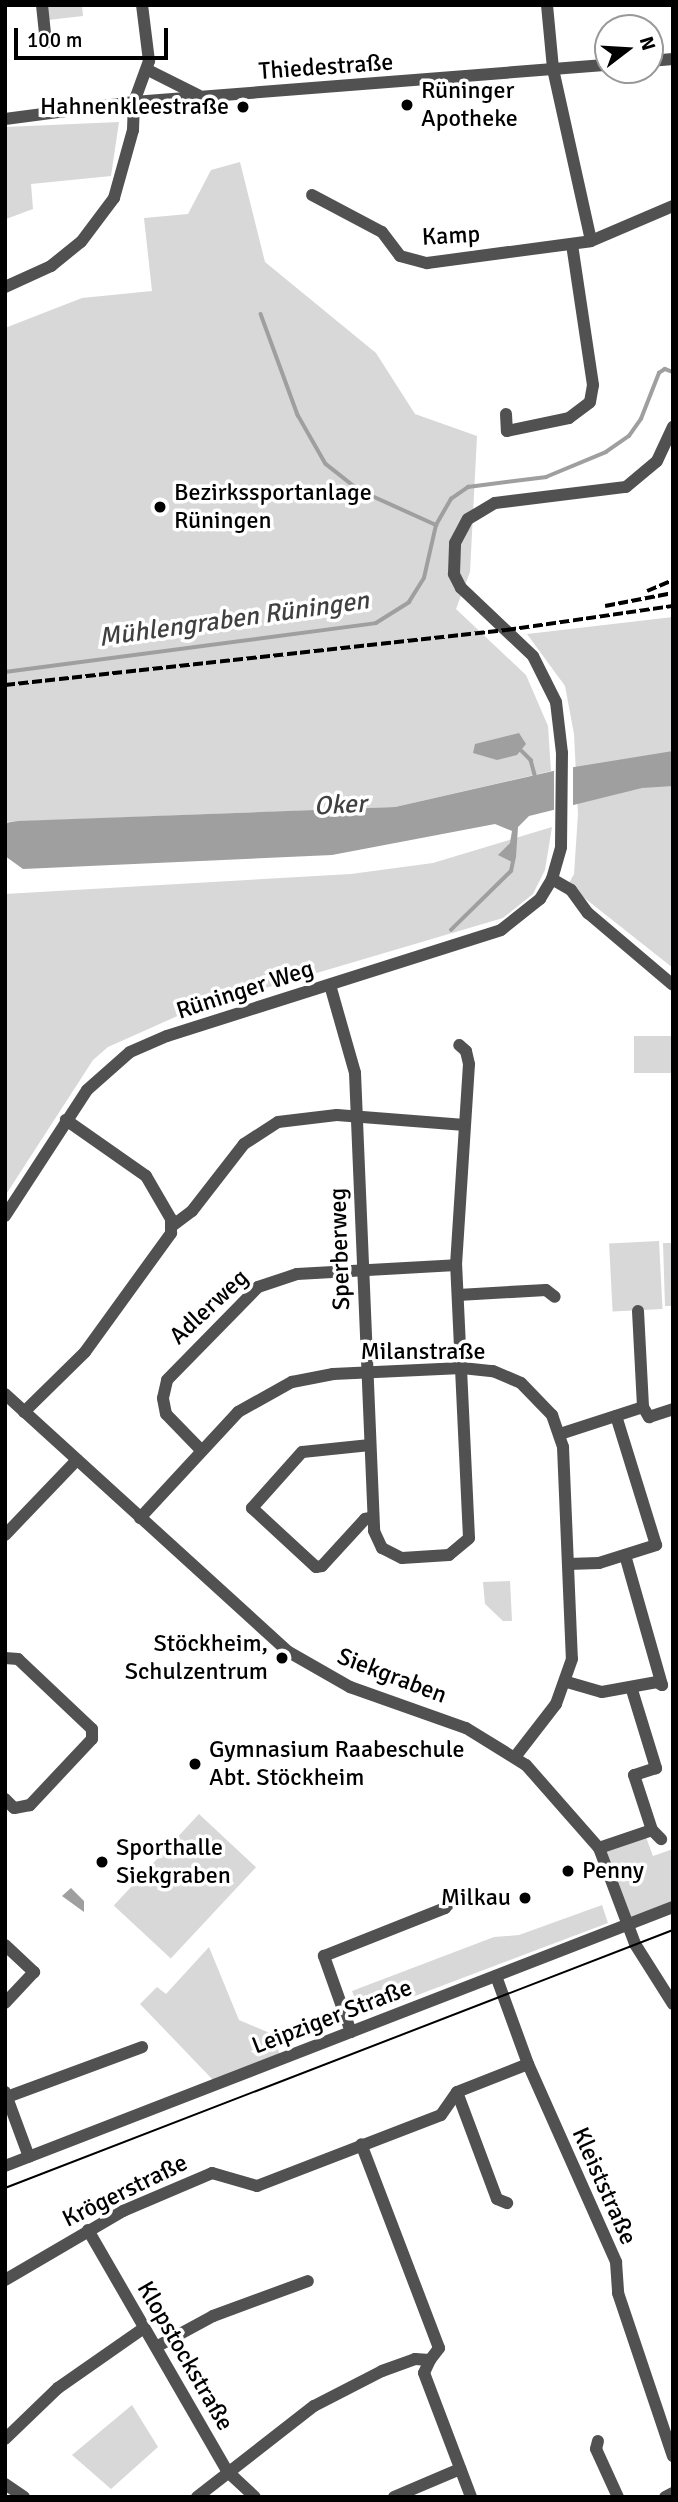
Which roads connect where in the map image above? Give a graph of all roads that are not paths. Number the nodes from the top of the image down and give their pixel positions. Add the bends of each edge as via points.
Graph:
1 (42, 5) edge
2 (142, 5) edge
3 (547, 5) edge
4 (46, 43) dead end
5 (594, 66) edge
6 (553, 69) junction
7 (148, 70) junction
8 (202, 97) junction
9 (134, 102) junction
10 (5, 118) edge
11 (312, 195) dead end
12 (673, 206) edge
13 (591, 241) junction
14 (572, 245) junction
15 (5, 287) edge
16 (506, 414) dead end
17 (673, 426) edge
18 (552, 879) junction
19 (330, 985) junction
20 (673, 985) edge
21 (459, 1045) dead end
22 (358, 1116) junction
23 (66, 1120) junction
24 (465, 1125) junction
25 (5, 1216) edge
26 (172, 1226) junction
27 (456, 1265) junction
28 (361, 1270) junction
29 (458, 1295) junction
30 (555, 1297) dead end
31 (638, 1311) dead end
32 (462, 1368) junction
33 (366, 1373) junction
34 (5, 1394) edge
35 (643, 1406) junction
36 (673, 1409) edge
37 (24, 1412) junction
38 (616, 1416) junction
39 (560, 1434) junction
40 (370, 1445) junction
41 (201, 1450) junction
42 (78, 1460) junction
43 (373, 1517) junction
44 (140, 1518) junction
45 (5, 1535) edge
46 (625, 1555) junction
47 (568, 1564) junction
48 (5, 1658) edge
49 (567, 1682) junction
50 (632, 1690) junction
51 (514, 1757) junction
52 (5, 1800) edge
53 (599, 1848) junction
54 (458, 1893) dead end
55 (673, 1907) edge
56 (627, 1924) junction
57 (5, 1945) edge
58 (496, 1976) junction
59 (5, 2003) edge
60 (673, 2004) edge
61 (351, 2032) junction
62 (142, 2047) dead end
63 (528, 2064) junction
64 (457, 2092) junction
65 (6, 2094) edge
66 (361, 2144) junction
67 (29, 2157) junction
68 (5, 2166) edge
69 (507, 2203) dead end
70 (88, 2230) junction
71 (5, 2280) edge
72 (308, 2281) dead end
73 (144, 2328) junction
74 (156, 2347) junction
75 (430, 2360) junction
76 (5, 2439) edge
77 (598, 2441) dead end
78 (673, 2456) edge
79 (460, 2469) junction
80 (227, 2471) junction
81 (5, 2484) edge
82 (673, 2493) edge
83 (24, 2497) edge
84 (197, 2497) edge
85 (255, 2497) edge
86 (394, 2497) edge
87 (471, 2497) edge
88 (618, 2497) edge
89 (665, 2497) edge

1 - 4 street
2 - 7 street
3 - 6 street
5 - 6 street, Thiedestraße
6 - 8 street, Thiedestraße
6 - 13 street
7 - 8 street
7 - 9 street
8 - 9 street, Thiedestraße
9 - 10 street, Thiedestraße
9 - 15 street via 122,172 114,198 99,220 51,266
11 - 14 street, Kamp via 382,232 400,256 427,263
12 - 13 street, Kamp
13 - 14 street, Kamp
14 - 16 street via 593,385 590,402 569,418 507,431
17 - 18 street via 657,461 626,487 495,503 468,519 455,543 454,574 461,588 523,644 556,702 562,753 562,825
18 - 19 street, Rüninger Weg via 529,911 501,930
18 - 20 street via 571,890 588,913
19 - 22 street, Sperberweg via 352,1054
19 - 23 street, Rüninger Weg via 140,1047 95,1080
21 - 24 street via 469,1064
22 - 24 street
22 - 26 street via 301,1116 257,1133 236,1152 192,1211
22 - 28 street, Sperberweg
23 - 25 street, Rüninger Weg
23 - 26 street via 137,1166
24 - 27 street
26 - 37 street via 169,1240 85,1352
27 - 28 street, Adlerweg
27 - 29 street
28 - 33 street, Sperberweg
28 - 41 street, Adlerweg via 297,1274 266,1282 173,1370 164,1389 166,1413
29 - 30 street via 546,1290
29 - 32 street
31 - 35 street
32 - 33 street, Milanstraße
32 - 39 street, Milanstraße via 493,1371 521,1383 545,1405
32 - 43 street, Sperberweg via 469,1538 457,1550 440,1556 402,1558 388,1553 375,1537
33 - 40 street, Sperberweg
33 - 41 street, Milanstraße via 307,1378 278,1387 238,1412
34 - 37 street, Siekgraben
35 - 36 street via 649,1417
35 - 38 street
37 - 42 street, Siekgraben
38 - 39 street
38 - 46 street via 656,1545
39 - 47 street, Milanstraße
40 - 43 street, Sperberweg
40 - 43 street via 302,1452 252,1508 316,1567 365,1519
41 - 44 street, Milanstraße
42 - 44 street, Siekgraben
42 - 45 street
44 - 51 street, Siekgraben via 304,1662 350,1688 444,1718
46 - 47 street
46 - 50 street via 663,1685 657,1682
47 - 49 street, Milanstraße via 572,1659
48 - 52 street via 18,1658 92,1729 92,1739 30,1805 14,1808
49 - 50 street via 594,1692
49 - 51 street, Milanstraße
50 - 53 street via 656,1768 634,1776 657,1835
51 - 53 street, Siekgraben via 559,1798
53 - 56 street, Siekgraben
54 - 61 street via 445,1908 324,1956
55 - 56 street, Leipziger Straße
56 - 58 street, Leipziger Straße
56 - 60 street, Siekgraben via 638,1952
57 - 59 street via 34,1972
58 - 61 street, Leipziger Straße
58 - 63 street, Kleiststraße
61 - 67 street, Leipziger Straße
62 - 65 street
63 - 64 street, Krögerstraße
63 - 78 street, Kleiststraße via 616,2262 618,2293
64 - 66 street, Krögerstraße via 441,2115
64 - 69 street via 498,2199
65 - 67 street
66 - 70 street, Krögerstraße via 257,2186 212,2173
66 - 75 street via 439,2348
67 - 68 street, Leipziger Straße
70 - 71 street, Krögerstraße
70 - 73 street, Klopstockstraße
72 - 74 street via 213,2316
73 - 74 street, Klopstockstraße
73 - 76 street via 58,2388
74 - 80 street, Klopstockstraße
75 - 79 street via 424,2373
75 - 80 street via 405,2362 335,2393
77 - 88 street via 596,2449
79 - 86 street
79 - 87 street
80 - 84 street
80 - 85 street, Klopstockstraße
81 - 83 street
82 - 89 street

